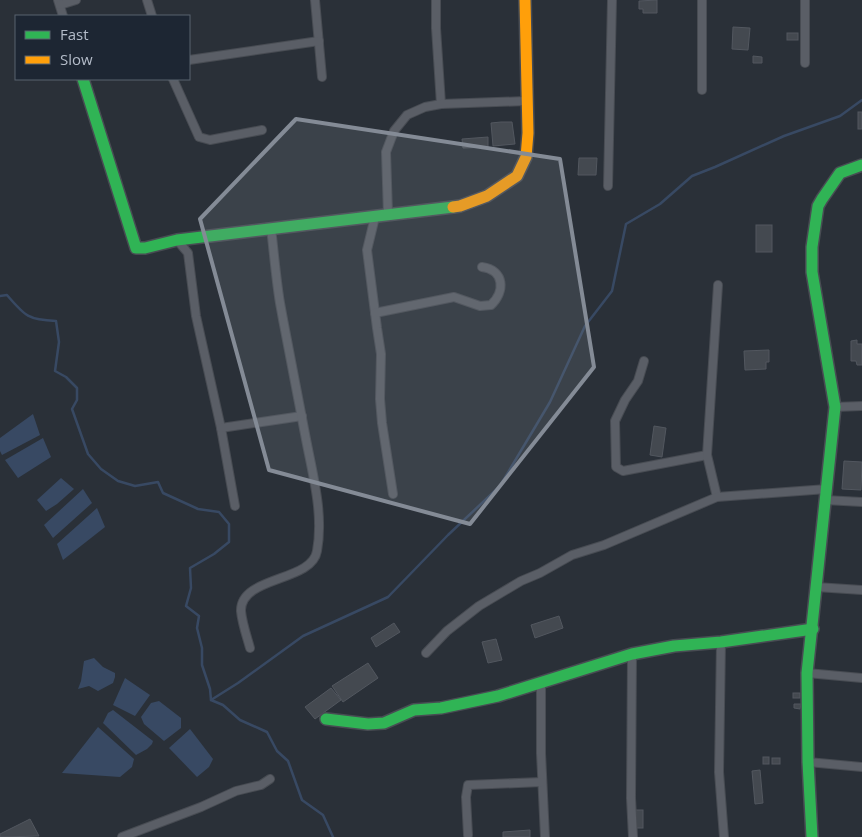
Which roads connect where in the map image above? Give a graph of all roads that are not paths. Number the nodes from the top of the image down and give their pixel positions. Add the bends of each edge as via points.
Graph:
1 (76, 0) edge
2 (147, 0) edge
3 (315, 0) edge
4 (436, 0) edge
5 (525, 0) edge
6 (612, 0) edge
7 (702, 0) edge
8 (805, 0) edge
9 (59, 3) edge
10 (63, 15) edge
11 (152, 15) edge
12 (319, 41) junction
13 (190, 60) edge
14 (805, 63) dead end
15 (322, 76) dead end
16 (83, 80) edge
17 (173, 80) edge
18 (702, 90) dead end
19 (526, 101) junction
20 (441, 104) junction
21 (262, 130) dead end
22 (862, 165) edge
23 (608, 186) dead end
24 (388, 214) junction
25 (375, 217) junction
26 (271, 228) junction
27 (196, 238) junction
28 (177, 240) junction
29 (188, 253) junction
30 (482, 267) dead end
31 (718, 285) dead end
32 (375, 313) junction
33 (644, 360) dead end
34 (862, 406) edge
35 (834, 407) junction
36 (302, 416) junction
37 (221, 428) junction
38 (707, 455) junction
39 (393, 494) dead end
40 (826, 494) junction
41 (717, 496) junction
42 (862, 502) edge
43 (235, 506) dead end
44 (816, 587) junction
45 (862, 590) edge
46 (813, 629) junction
47 (720, 642) junction
48 (250, 648) dead end
49 (426, 653) dead end
50 (632, 654) junction
51 (807, 673) junction
52 (862, 678) edge
53 (541, 684) junction
54 (326, 719) dead end
55 (808, 762) junction
56 (862, 767) edge
57 (270, 779) dead end
58 (542, 782) junction
59 (468, 835) dead end
60 (122, 837) edge
61 (545, 837) edge
62 (632, 837) edge
63 (724, 837) edge
64 (812, 837) edge

1 - 9 street
2 - 11 street
3 - 12 street
4 - 20 street
5 - 19 street
6 - 23 street
7 - 18 street
8 - 14 street
9 - 10 street
12 - 13 street
12 - 15 street
16 - 28 street via 134,245 146,248
17 - 21 street via 199,137 210,140
19 - 20 street
19 - 24 street via 526,157 517,176 487,196 460,206
20 - 24 street via 407,115 394,131 386,152
22 - 35 street via 840,173 822,198 812,247 812,272
24 - 25 street
25 - 26 street
25 - 32 street via 367,250
26 - 27 street
26 - 36 street via 280,301
27 - 28 street
27 - 29 street
28 - 29 street
29 - 37 street via 196,316
30 - 32 street via 492,268 499,277 500,291 491,306 454,298
31 - 38 street
32 - 39 street via 381,354 382,423
33 - 38 street via 638,381 615,421 616,467 623,471
34 - 35 street
35 - 40 street
36 - 37 street
36 - 48 street via 319,513 317,551 315,559 304,568 272,580 243,601 241,611
37 - 43 street
38 - 41 street
40 - 41 street
40 - 42 street
40 - 44 street
41 - 49 street via 604,545 572,555 522,581 479,606 447,631
44 - 45 street
44 - 46 street
46 - 47 street
46 - 51 street
47 - 50 street
47 - 63 street via 719,772
50 - 53 street
50 - 62 street
51 - 52 street
51 - 55 street
53 - 54 street via 442,708 414,710 384,723
53 - 58 street
55 - 56 street
55 - 64 street
57 - 60 street via 261,786 236,791
58 - 59 street via 468,785
58 - 61 street

